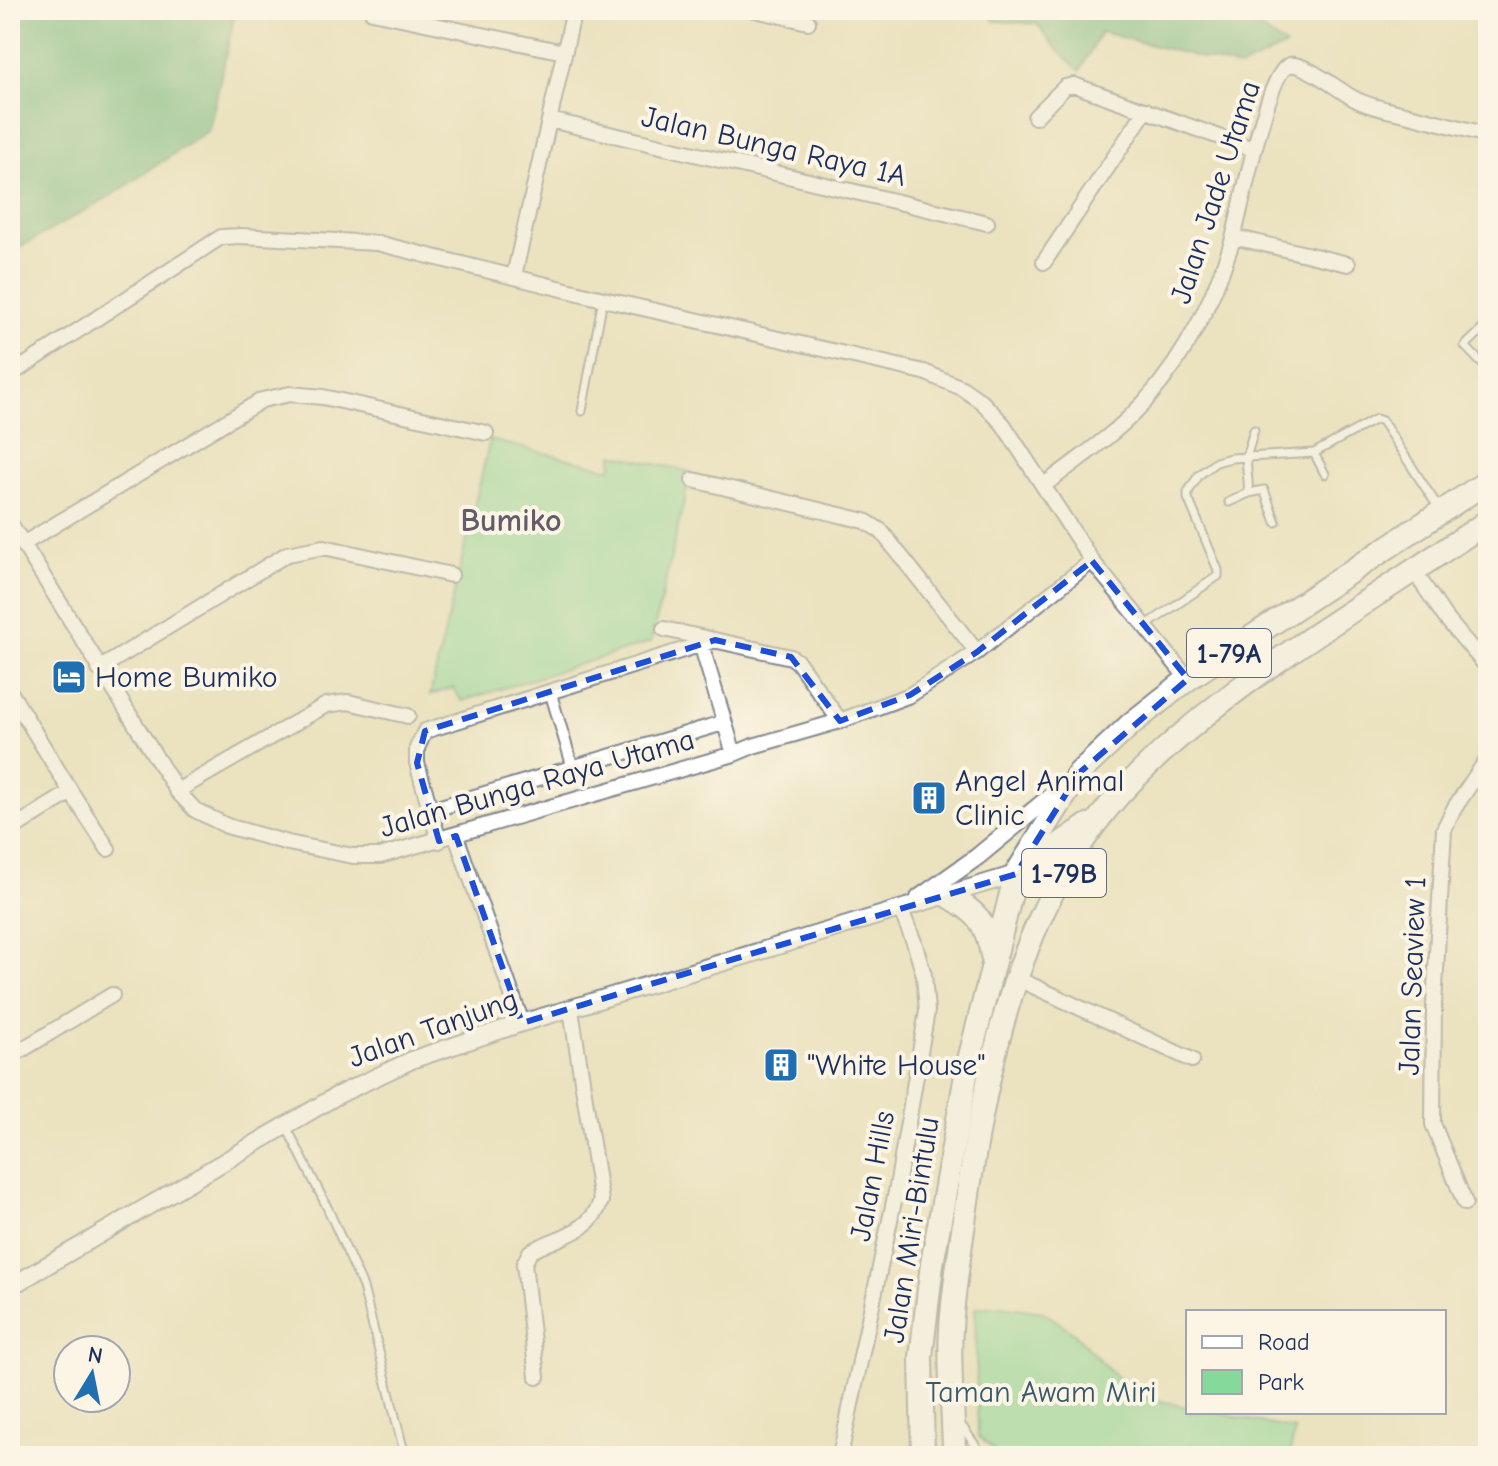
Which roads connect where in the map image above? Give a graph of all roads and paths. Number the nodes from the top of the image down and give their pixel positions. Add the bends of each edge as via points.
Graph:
1 (574, 10) edge
2 (755, 10) edge
3 (372, 12) edge
4 (808, 22) dead end
5 (564, 52) junction
6 (1146, 110) junction
7 (1035, 117) dead end
8 (550, 120) junction
9 (1488, 135) edge
10 (1253, 149) junction
11 (987, 223) dead end
12 (1234, 237) junction
13 (1044, 262) dead end
14 (1348, 264) dead end
15 (514, 276) junction
16 (603, 299) junction
17 (1488, 324) edge
18 (1488, 370) edge
19 (10, 375) edge
20 (582, 411) dead end
21 (1254, 430) dead end
22 (486, 433) dead end
23 (1314, 453) junction
24 (1246, 458) junction
25 (1325, 474) dead end
26 (693, 480) dead end
27 (1488, 481) edge
28 (1043, 486) junction
29 (1249, 493) junction
30 (1229, 502) dead end
31 (1441, 512) junction
32 (1488, 521) edge
33 (1276, 522) dead end
34 (10, 523) edge
35 (23, 544) junction
36 (1092, 561) junction
37 (1414, 571) junction
38 (451, 575) dead end
39 (1144, 627) junction
40 (664, 629) dead end
41 (708, 642) junction
42 (977, 652) junction
43 (1488, 668) edge
44 (99, 669) junction
45 (1188, 679) junction
46 (550, 691) junction
47 (10, 692) edge
48 (408, 716) dead end
49 (840, 721) junction
50 (723, 723) junction
51 (734, 754) junction
52 (1488, 758) edge
53 (573, 768) junction
54 (1079, 773) junction
55 (177, 791) junction
56 (71, 792) junction
57 (431, 810) junction
58 (1100, 817) junction
59 (10, 830) edge
60 (456, 836) junction
61 (439, 841) junction
62 (108, 849) dead end
63 (1016, 874) junction
64 (947, 895) junction
65 (906, 906) junction
66 (992, 960) junction
67 (1016, 978) junction
68 (112, 995) dead end
69 (571, 1010) junction
70 (522, 1023) junction
71 (10, 1057) edge
72 (1192, 1060) dead end
73 (286, 1126) junction
74 (1465, 1203) dead end
75 (10, 1287) edge
76 (537, 1377) dead end
77 (954, 1413) junction
78 (405, 1456) edge
79 (840, 1456) edge
80 (923, 1456) edge
81 (954, 1456) edge
82 (983, 1456) edge

1 - 5 street
2 - 4 street
3 - 5 street
5 - 8 street
6 - 7 street via 1069,85
6 - 10 street
6 - 13 street
8 - 11 street, Jalan Bunga Raya 1A
8 - 15 street
9 - 10 street, Jalan Jade Utama via 1358,101 1303,67 1290,65 1270,98
10 - 12 street, Jalan Jade Utama
12 - 14 street
12 - 28 street, Jalan Jade Utama via 1212,299 1156,388 1128,419
15 - 16 street
15 - 19 street via 377,243 221,237
16 - 20 lane
16 - 28 street via 924,372 962,388 1003,424
17 - 18 lane via 1465,346
21 - 24 lane
22 - 35 street via 323,397 290,394 262,400
23 - 24 lane
23 - 25 lane
23 - 31 lane via 1372,420 1382,421
24 - 29 lane
24 - 39 lane via 1216,462 1188,492 1218,576
26 - 42 street via 865,521 892,542
27 - 31 highway, Jalan Miri-Bintulu / 1-79A
28 - 36 street
29 - 30 lane
29 - 33 lane via 1264,490
31 - 45 highway, Jalan Miri-Bintulu / 1-79A
32 - 37 highway, Jalan Miri-Bintulu / 1-79B
34 - 35 street, Jalan Bunga Raya Utama
35 - 44 street, Jalan Bunga Raya Utama
36 - 39 street
36 - 42 street, Jalan Bunga Raya Utama
37 - 43 street
37 - 58 highway, Jalan Miri-Bintulu / 1-79B via 1233,691 1136,777
38 - 44 street via 324,547 287,554
39 - 45 street
40 - 41 street
41 - 46 street
41 - 49 street via 791,657
41 - 50 street
42 - 49 street, Jalan Bunga Raya Utama via 910,695
44 - 55 street, Jalan Bunga Raya Utama
45 - 54 highway, Jalan Miri-Bintulu / 1-79A
46 - 53 street
46 - 57 street via 425,731 417,763
47 - 56 street
48 - 55 street via 348,702 326,705
49 - 51 street, Jalan Bunga Raya Utama
50 - 51 street
50 - 53 street
51 - 60 street, Jalan Bunga Raya Utama
52 - 74 street, Jalan Seaview 1 via 1444,829 1435,989 1433,1124
53 - 57 street
54 - 63 highway, Jalan Miri-Bintulu / 1-79A
54 - 65 street, Jalan Tanjung via 977,857
55 - 61 street, Jalan Bunga Raya Utama via 195,810 227,826 353,856 380,856
56 - 59 street
56 - 62 street
57 - 61 street
58 - 63 highway
58 - 67 highway, Jalan Miri-Bintulu / 1-79B via 1066,868
60 - 61 street, Jalan Bunga Raya Utama
60 - 70 street
63 - 64 street, Jalan Tanjung
63 - 66 highway, Jalan Miri-Bintulu / 1-79A
64 - 65 street, Jalan Tanjung
64 - 66 highway via 981,920
65 - 69 street, Jalan Tanjung
65 - 79 street, Jalan Hills via 927,1011 897,1187
66 - 80 highway, Jalan Miri-Bintulu / 1-79A via 932,1264 921,1357
67 - 72 street
67 - 77 highway, Jalan Miri-Bintulu / 1-79B via 998,1037 972,1167 951,1327
68 - 71 street
69 - 70 street, Jalan Tanjung
69 - 76 street via 601,1201 583,1227 530,1252 524,1264
70 - 73 street, Jalan Tanjung via 414,1059
73 - 75 street, Jalan Tanjung
73 - 78 lane via 363,1287
77 - 81 highway, Jalan Miri-Bintulu / 1-79B
77 - 82 lane

